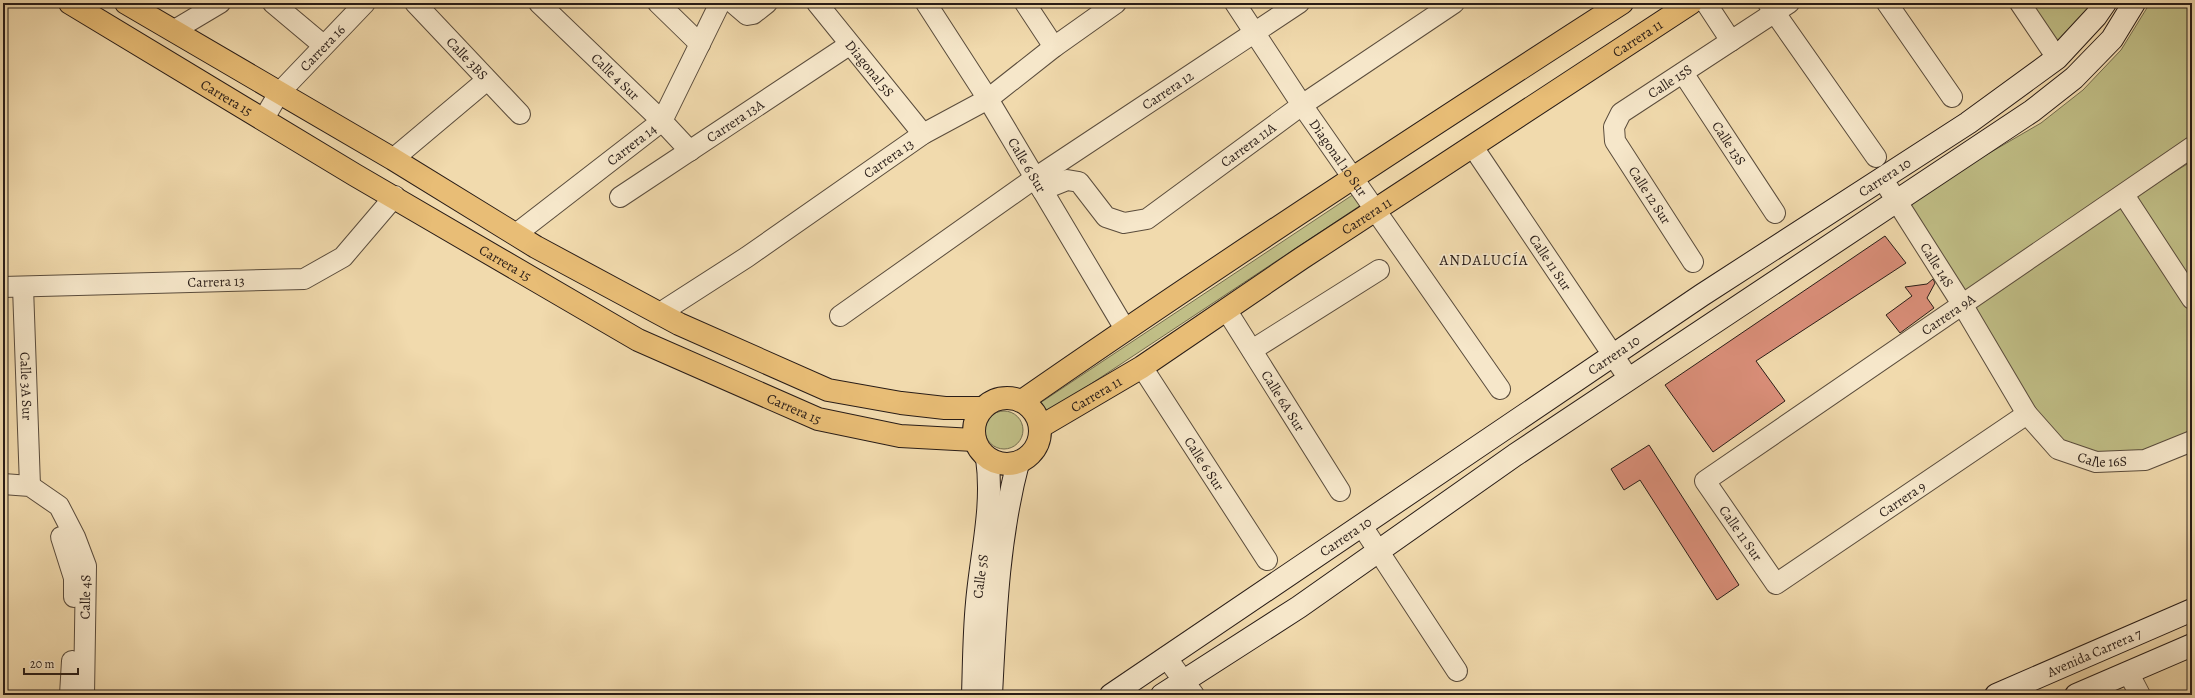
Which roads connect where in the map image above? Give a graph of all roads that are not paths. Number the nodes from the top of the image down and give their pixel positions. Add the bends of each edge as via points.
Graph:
1 (70, 3) edge
2 (126, 3) edge
3 (220, 3) edge
4 (273, 3) edge
5 (365, 3) edge
6 (415, 3) edge
7 (539, 3) edge
8 (658, 3) edge
9 (720, 3) edge
10 (733, 3) edge
11 (767, 3) edge
12 (817, 3) edge
13 (926, 3) edge
14 (1025, 3) edge
15 (1116, 3) edge
16 (1234, 3) edge
17 (1299, 3) edge
18 (1454, 3) edge
19 (1622, 3) edge
20 (1691, 3) edge
21 (1706, 3) edge
22 (1887, 3) edge
23 (2020, 3) edge
24 (2105, 3) edge
25 (2134, 3) edge
26 (1777, 6) edge
27 (173, 31) junction
28 (1254, 32) junction
29 (1732, 41) junction
30 (700, 44) junction
31 (323, 45) junction
32 (849, 45) junction
33 (1054, 47) junction
34 (2057, 58) junction
35 (1683, 73) junction
36 (487, 80) junction
37 (278, 93) junction
38 (1952, 97) dead end
39 (988, 99) junction
40 (1302, 104) junction
41 (520, 114) dead end
42 (263, 120) junction
43 (662, 121) junction
44 (1614, 127) joint
45 (923, 134) junction
46 (1473, 147) junction
47 (2192, 147) edge
48 (690, 151) junction
49 (1876, 158) dead end
50 (393, 159) junction
51 (1353, 176) junction
52 (1882, 178) junction
53 (1039, 184) junction
54 (2124, 194) junction
55 (395, 196) junction
56 (620, 197) dead end
57 (1896, 202) junction
58 (1376, 210) junction
59 (1775, 213) dead end
60 (516, 234) junction
61 (1693, 262) dead end
62 (1379, 270) dead end
63 (3, 287) edge
64 (23, 287) junction
65 (2192, 299) edge
66 (1962, 304) junction
67 (1227, 311) junction
68 (660, 313) junction
69 (840, 316) dead end
70 (1125, 329) junction
71 (1252, 350) junction
72 (1613, 355) junction
73 (1142, 367) junction
74 (1629, 379) junction
75 (1500, 389) dead end
76 (1022, 400) junction
77 (982, 408) junction
78 (2027, 414) junction
79 (1040, 427) junction
80 (974, 440) junction
81 (2192, 442) edge
82 (987, 458) junction
83 (1018, 462) junction
84 (1705, 481) joint
85 (3, 484) edge
86 (30, 486) junction
87 (1340, 491) dead end
88 (3, 496) edge
89 (52, 507) junction
90 (1362, 526) junction
91 (1379, 551) junction
92 (1267, 560) dead end
93 (1776, 584) joint
94 (2192, 610) edge
95 (2192, 645) edge
96 (1166, 657) junction
97 (1457, 671) dead end
98 (2128, 674) junction
99 (1189, 688) edge
100 (70, 695) edge
101 (84, 695) edge
102 (974, 695) edge
103 (991, 695) edge
104 (1111, 695) edge
105 (1162, 695) edge
106 (1996, 695) edge
107 (2076, 695) edge
108 (2140, 695) edge

1 - 42 main road, Carrera 15
2 - 27 main road, Carrera 15
3 - 27 street
4 - 31 street
5 - 31 street, Carrera 16
6 - 36 street, Calle 3BS
7 - 43 street, Calle 4 Sur
8 - 30 street
9 - 30 street, Carrera 14
10 - 11 street via 747,15 753,14
12 - 32 street, Diagonal 5S
13 - 39 street, Calle 6 Sur
14 - 33 street
15 - 33 street, Carrera 13
16 - 28 street, Diagonal 10 Sur
17 - 28 street, Carrera 12
18 - 40 street, Carrera 11A
19 - 51 main road
20 - 46 main road, Carrera 11
21 - 29 street
22 - 38 street
23 - 34 street
24 - 34 main road, Carrera 10
25 - 57 main road, Carrera 10 via 2112,39 2074,78 2032,111
26 - 29 street, Calle 15S
26 - 49 street
27 - 37 main road, Carrera 15
28 - 40 street, Diagonal 10 Sur
28 - 53 street, Carrera 12
29 - 35 street, Calle 15S
30 - 43 street, Carrera 14
31 - 37 street, Carrera 16
32 - 45 street, Diagonal 5S
32 - 48 street, Carrera 13A
33 - 39 street, Carrera 13
34 - 52 main road, Carrera 10 via 1968,123
35 - 44 street, Calle 15S via 1621,113
35 - 59 street, Calle 13S
36 - 41 street, Calle 3BS
36 - 50 street
37 - 42 street, Carrera 16
37 - 50 main road, Carrera 15
39 - 45 street, Carrera 13
39 - 53 street, Calle 6 Sur
40 - 51 street, Diagonal 10 Sur
40 - 53 street, Carrera 11A via 1147,219 1124,223 1106,217 1078,182 1067,180
42 - 55 main road, Carrera 15
43 - 48 street, Calle 4 Sur
43 - 60 street, Carrera 14
44 - 61 street, Calle 12 Sur via 1615,141
45 - 68 street, Carrera 13 via 747,257
46 - 58 main road, Carrera 11
46 - 72 street, Calle 11 Sur
47 - 54 street, Carrera 9A
48 - 56 street, Carrera 13A
50 - 60 main road, Carrera 15
51 - 58 street, Diagonal 10 Sur
51 - 70 main road
52 - 57 street, Calle 14S
52 - 72 main road, Carrera 10
53 - 69 street
53 - 70 street, Calle 6 Sur
54 - 65 street
54 - 66 street, Carrera 9A
55 - 64 street, Carrera 13 via 344,257 304,279
55 - 80 main road, Carrera 15 via 638,340 784,405 818,419 900,436
57 - 66 street, Calle 14S
57 - 74 main road, Carrera 10
58 - 67 main road, Carrera 11
58 - 75 street, Diagonal 10 Sur
60 - 68 main road, Carrera 15
62 - 71 street
63 - 64 street, Carrera 13
64 - 86 street, Calle 3A Sur
66 - 78 street, Calle 14S
66 - 84 street, Carrera 9A
67 - 71 street, Calle 6A Sur
67 - 73 main road, Carrera 11
68 - 77 main road, Carrera 15 via 679,324 828,390 901,403 945,408
70 - 76 main road
71 - 87 street, Calle 6A Sur
72 - 74 street, Calle 11 Sur
72 - 90 main road, Carrera 10
73 - 79 main road, Carrera 11
73 - 92 street, Calle 6 Sur
74 - 91 main road, Carrera 10
76 - 77 main road via 1000,397
76 - 79 main road via 1037,416
77 - 80 main road via 975,418
78 - 81 street, Calle 16S via 2058,449 2096,462 2145,460
78 - 93 street, Carrera 9
79 - 83 main road via 1040,438 1035,449 1028,457
80 - 82 main road
82 - 83 main road via 1005,465
82 - 102 main road, Calle 5S via 990,477 989,508 976,604
83 - 103 main road, Calle 5S via 1009,497 995,620
84 - 93 street, Calle 11 Sur
85 - 86 street
86 - 89 street
88 - 89 street via 27,496
89 - 100 street, Calle 4S via 74,578
89 - 101 street, Calle 4S via 75,537 86,566
90 - 91 street
90 - 96 main road, Carrera 10
91 - 97 street
91 - 99 main road, Carrera 10
94 - 106 main road, Avenida Carrera 7
95 - 98 main road
96 - 99 street
96 - 104 main road, Carrera 10
98 - 107 main road
98 - 108 street
99 - 105 main road, Carrera 10

